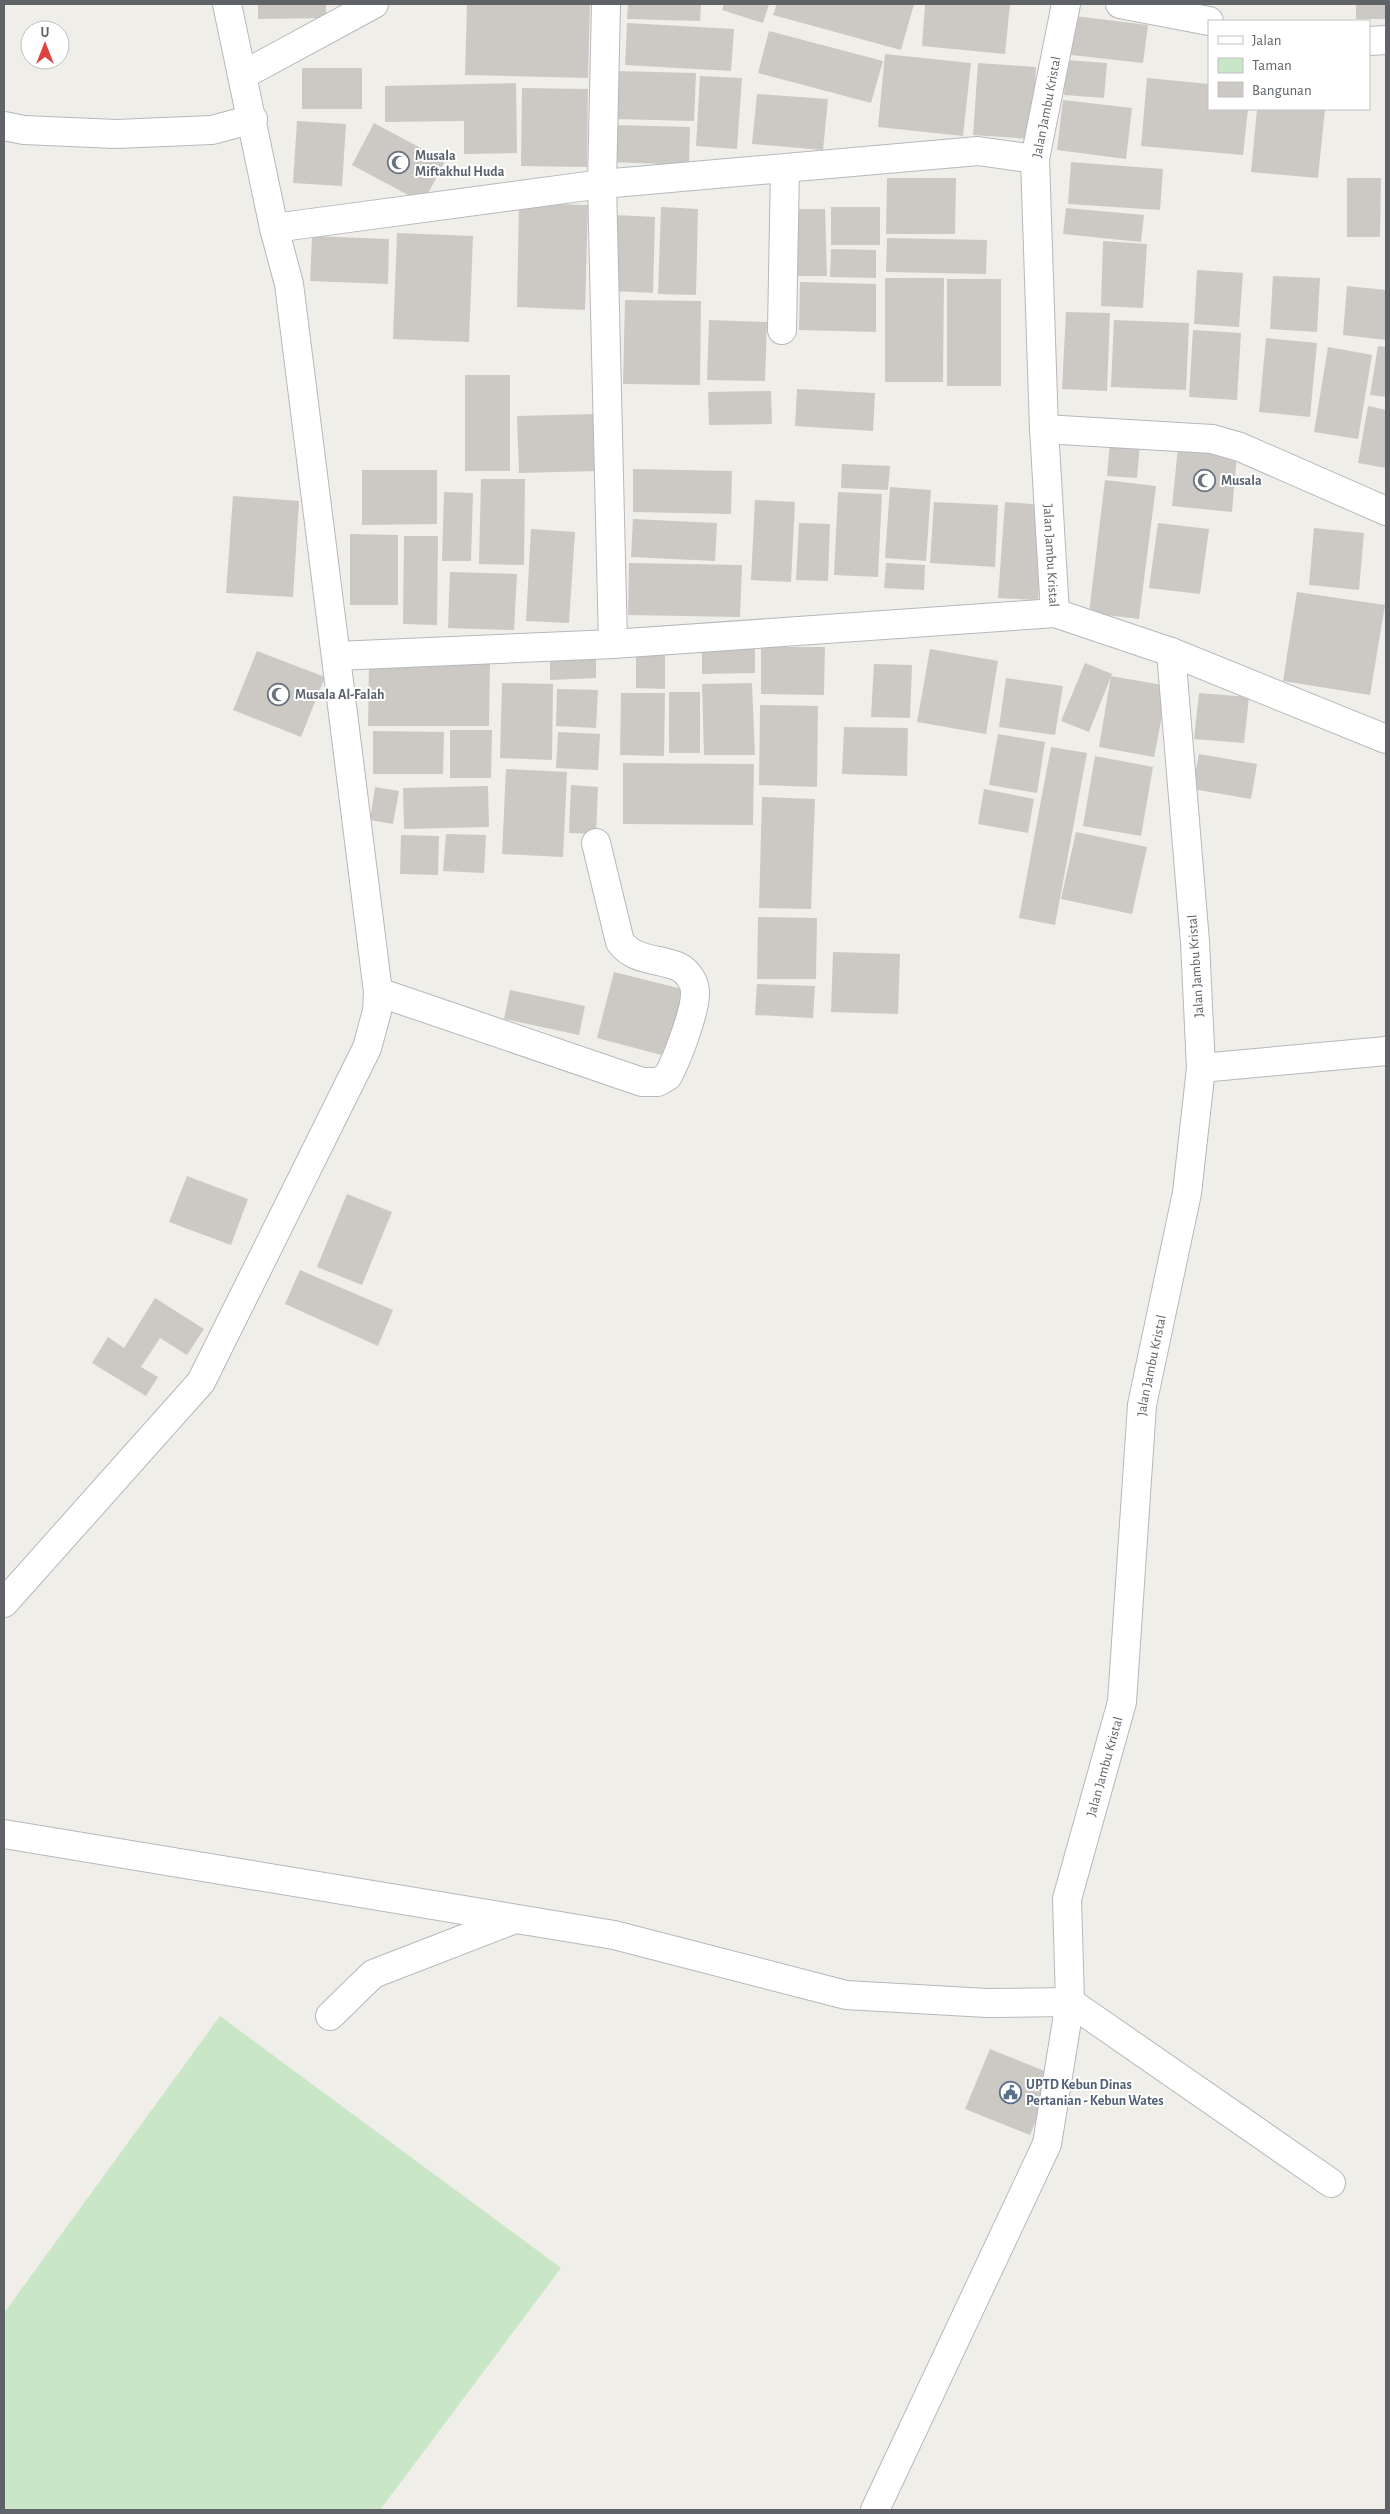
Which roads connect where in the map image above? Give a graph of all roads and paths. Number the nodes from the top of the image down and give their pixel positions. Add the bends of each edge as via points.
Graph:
1 (228, 4) edge
2 (374, 4) edge
3 (606, 4) edge
4 (1066, 4) edge
5 (1120, 4) edge
6 (1208, 22) edge
7 (1386, 40) edge
8 (1370, 41) edge
9 (243, 75) junction
10 (253, 119) junction
11 (4, 126) edge
12 (1035, 159) junction
13 (785, 169) junction
14 (602, 184) junction
15 (274, 228) junction
16 (782, 330) dead end
17 (1044, 429) junction
18 (1386, 511) edge
19 (1055, 613) junction
20 (612, 644) junction
21 (1171, 652) junction
22 (336, 656) junction
23 (1386, 739) edge
24 (596, 843) dead end
25 (378, 992) junction
26 (1386, 1051) edge
27 (1201, 1068) junction
28 (4, 1603) edge
29 (4, 1834) edge
30 (516, 1919) junction
31 (1070, 2002) junction
32 (330, 2016) dead end
33 (1330, 2183) dead end
34 (875, 2510) edge

1 - 9 street
2 - 9 street
3 - 14 street
4 - 12 street, Jalan Jambu Kristal
5 - 6 street
7 - 8 street
9 - 10 street
10 - 11 street via 212,130 116,134 24,130
10 - 15 street
12 - 13 street via 978,151
12 - 17 street, Jalan Jambu Kristal
13 - 14 street
13 - 16 street
14 - 15 street
14 - 20 street
15 - 22 street via 289,284
17 - 18 street via 1212,440 1240,447
17 - 19 street, Jalan Jambu Kristal
19 - 20 street
19 - 21 street, Jalan Jambu Kristal
20 - 22 street
21 - 23 street
21 - 27 street, Jalan Jambu Kristal via 1195,942
22 - 25 street
24 - 25 street via 620,942 626,950 639,956 680,967 692,979 695,992 692,1007 668,1076 658,1082 642,1082
25 - 28 street via 377,1011 367,1048 201,1382
26 - 27 street
27 - 31 street, Jalan Jambu Kristal via 1187,1193 1142,1405 1122,1702 1067,1899
29 - 30 street
30 - 31 street via 614,1935 846,1994 987,2003
30 - 32 street via 373,1974
31 - 33 street
31 - 34 street, Jalan Jambu Kristal via 1047,2144

